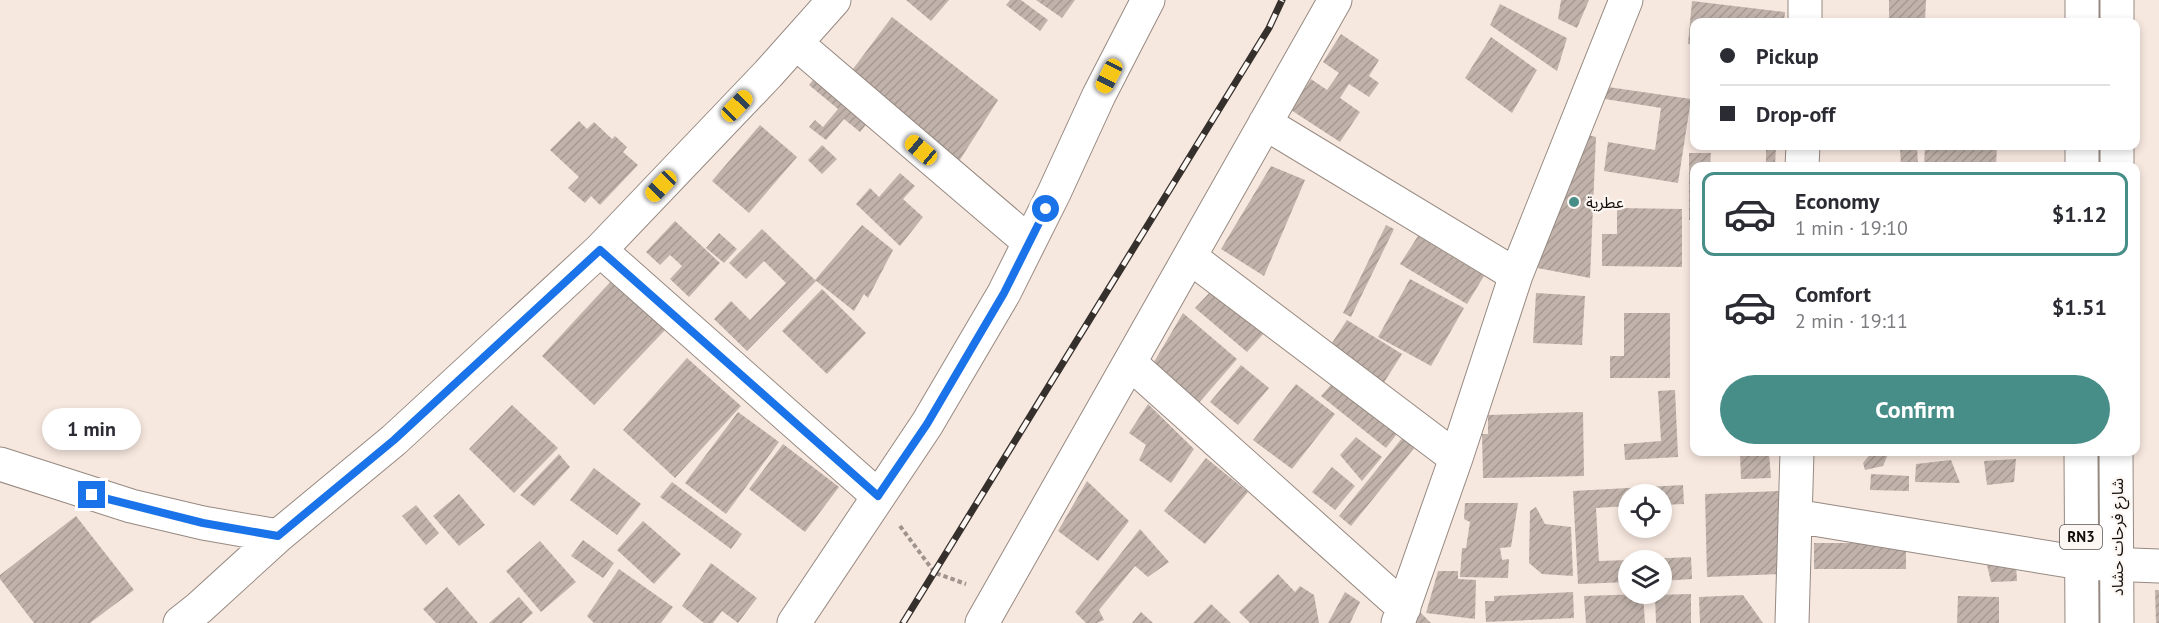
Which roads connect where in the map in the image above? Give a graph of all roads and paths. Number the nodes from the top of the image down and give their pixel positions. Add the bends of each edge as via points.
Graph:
1 (834, 0) edge
2 (1148, 0) edge
3 (1335, 0) edge
4 (1626, 0) edge
5 (1805, 0) edge
6 (2082, 0) edge
7 (2117, 0) edge
8 (1805, 18) edge
9 (2082, 18) edge
10 (2117, 18) edge
11 (796, 43) junction
12 (1265, 123) junction
13 (1029, 242) junction
14 (600, 250) junction
15 (1190, 257) junction
16 (1516, 275) junction
17 (1130, 363) junction
18 (1797, 456) edge
19 (2081, 456) edge
20 (2116, 456) edge
21 (1456, 458) junction
22 (0, 465) edge
23 (878, 496) junction
24 (1795, 516) junction
25 (278, 536) junction
26 (2080, 563) junction
27 (2116, 565) junction
28 (2159, 566) edge
29 (1401, 615) edge
30 (995, 616) edge
31 (192, 618) edge
32 (794, 623) edge
33 (1792, 623) edge
34 (2082, 623) edge
35 (2117, 623) edge

1 - 11 street
2 - 13 street
3 - 12 street
4 - 16 street
5 - 8 street
6 - 9 street
7 - 10 street
11 - 13 street
11 - 14 street
12 - 15 street
12 - 16 street
13 - 23 street via 1004,293 933,414
14 - 23 street
14 - 25 street via 394,440
15 - 17 street
15 - 21 street
16 - 21 street
17 - 29 street
17 - 30 street
18 - 24 street
19 - 26 street, RN3
20 - 27 street, شارع فرحات حشاد / RN3
21 - 29 street
22 - 25 street via 131,506
23 - 30 path via 934,573 967,584
23 - 32 street
24 - 26 street
24 - 33 street
25 - 31 street
26 - 27 street
26 - 34 street, RN3
27 - 28 street
27 - 35 street, شارع فرحات حشاد / RN3

